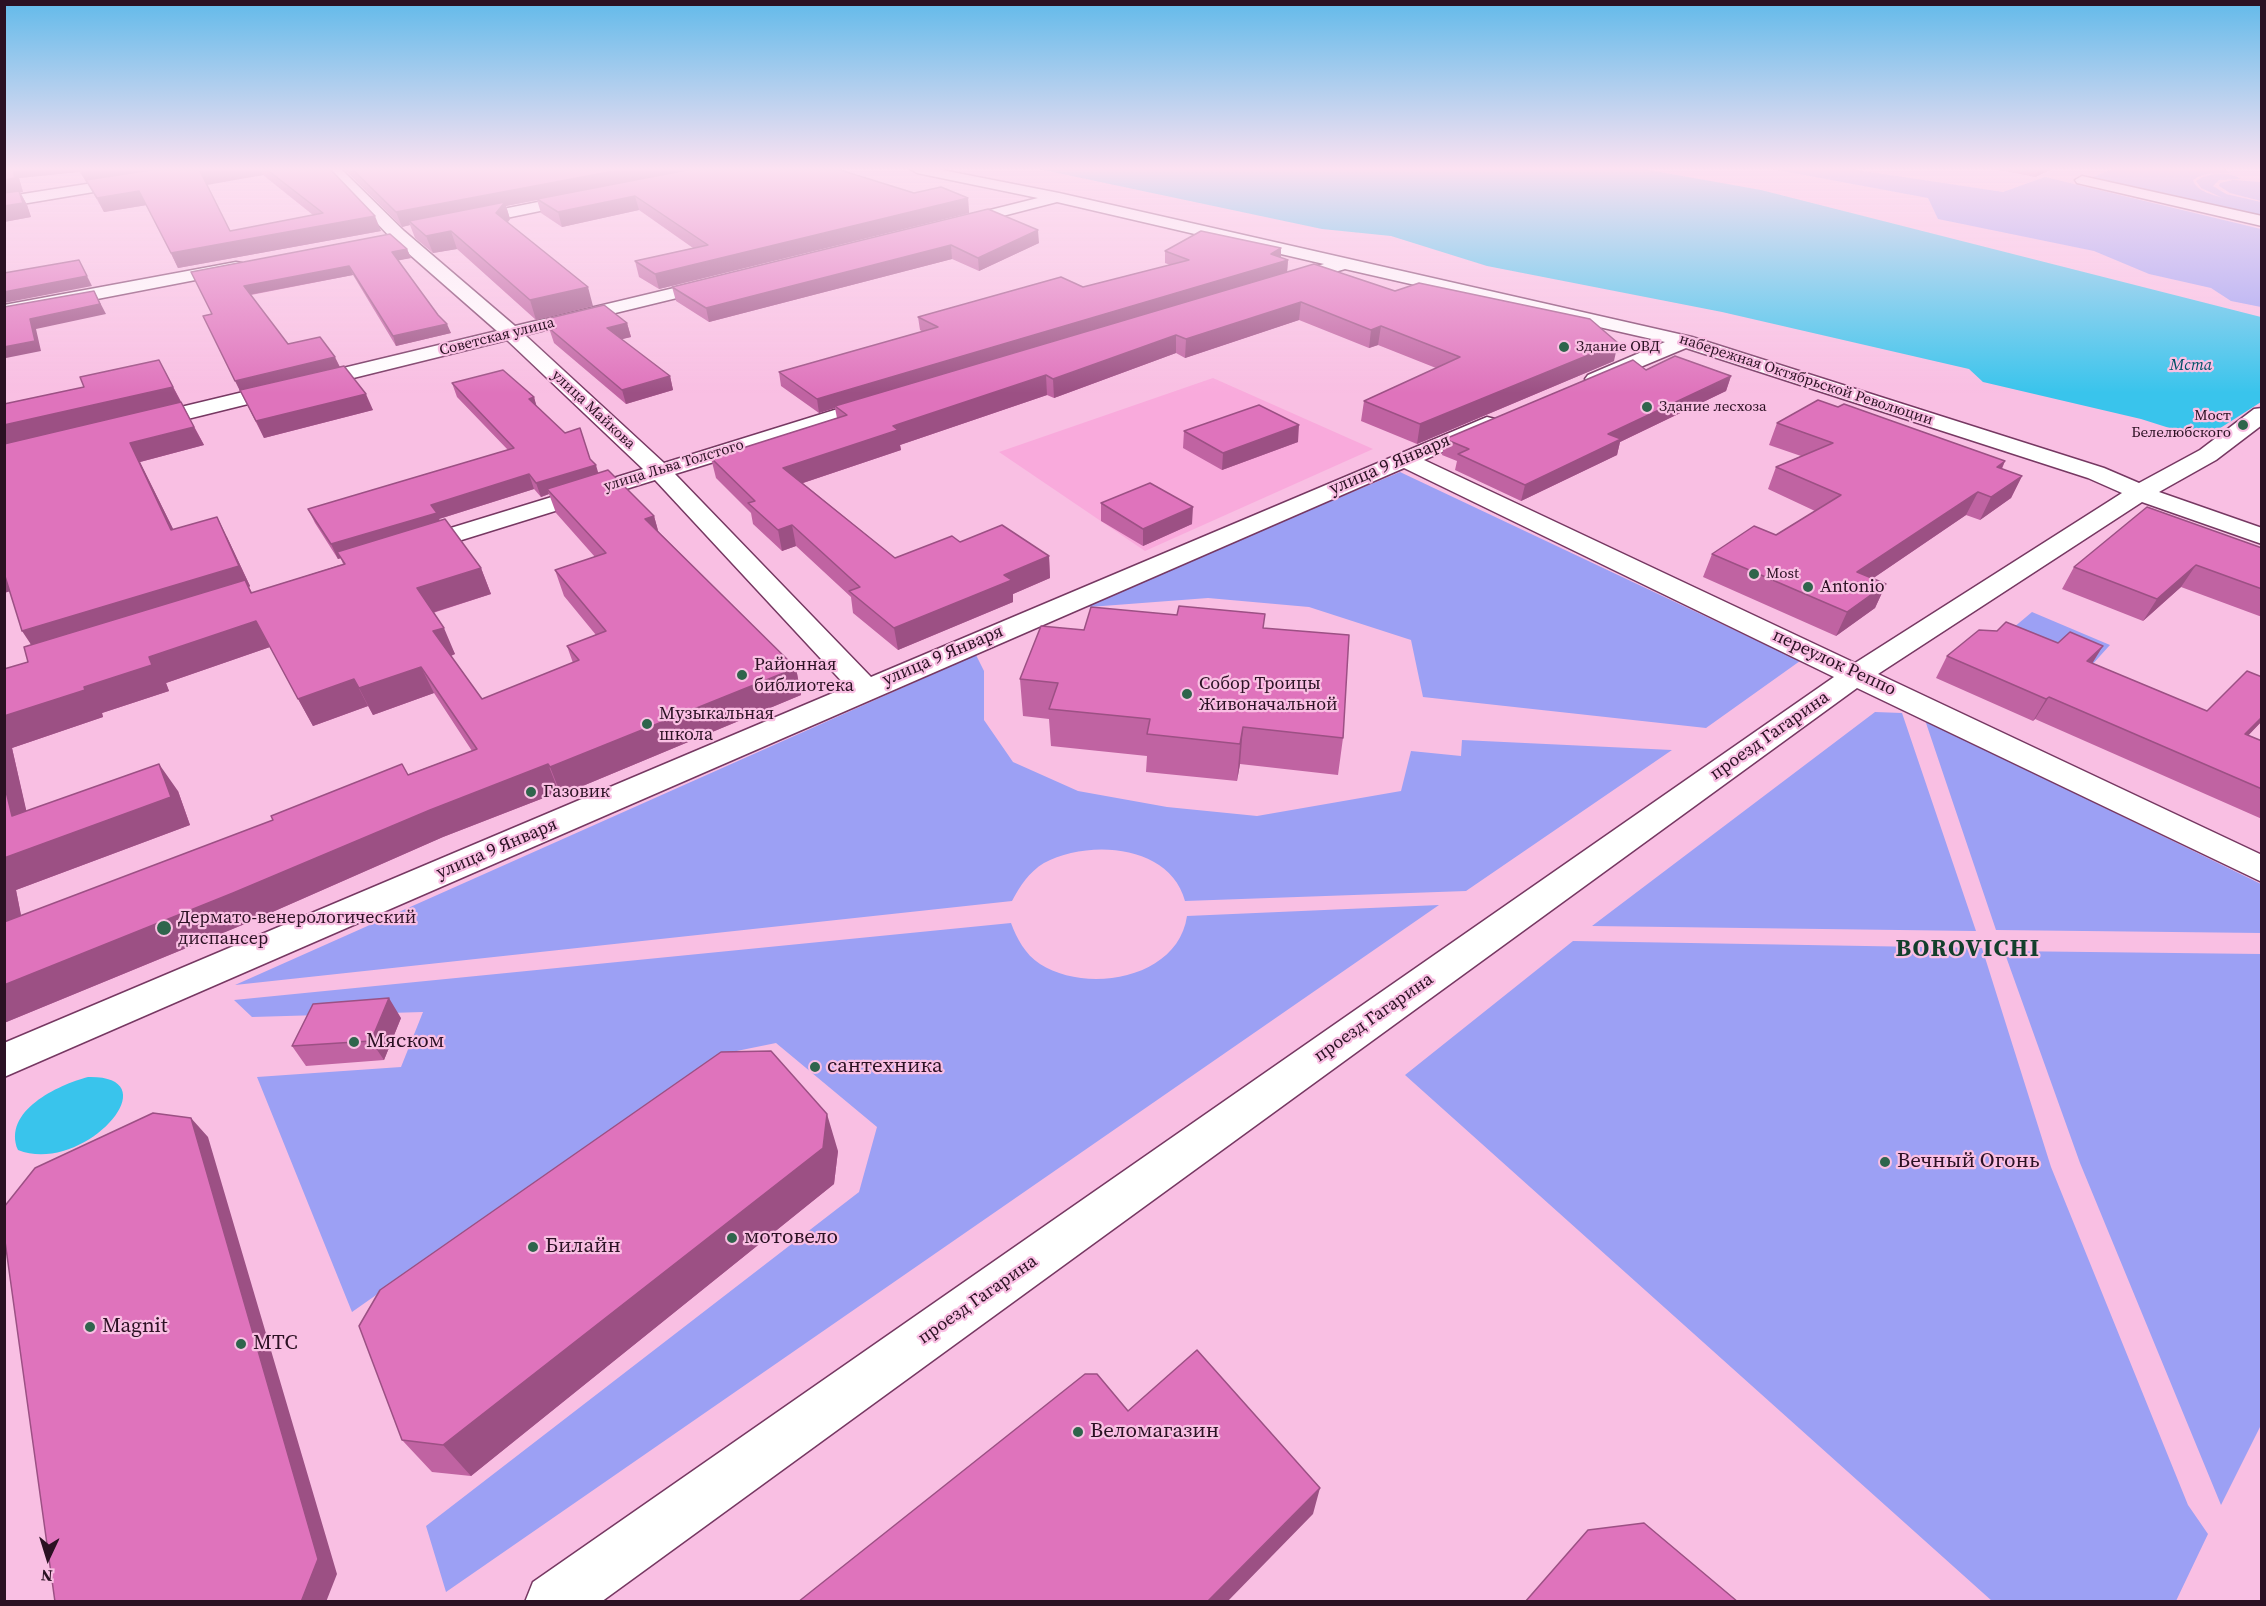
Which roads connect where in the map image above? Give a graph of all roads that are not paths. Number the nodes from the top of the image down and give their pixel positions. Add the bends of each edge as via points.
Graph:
1 (408, 244) edge
2 (1261, 244) edge
3 (255, 263) edge
4 (1345, 263) junction
5 (733, 279) edge
6 (1265, 287) edge
7 (4, 310) edge
8 (512, 334) junction
9 (1685, 341) junction
10 (1577, 386) edge
11 (899, 398) edge
12 (1512, 414) edge
13 (2262, 414) edge
14 (129, 426) edge
15 (1404, 459) junction
16 (659, 471) junction
17 (2140, 492) junction
18 (2262, 537) edge
19 (388, 555) edge
20 (1858, 674) junction
21 (866, 689) junction
22 (2262, 870) edge
23 (4, 1061) edge
24 (553, 1602) edge

1 - 8 street, улица Майкова
2 - 4 street, набережная Октябрьской Революции
3 - 7 street
4 - 6 street
4 - 9 street, набережная Октябрьской Революции
5 - 8 street, Советская улица
8 - 14 street, Советская улица
8 - 16 street, улица Майкова
9 - 10 street
9 - 17 street, набережная Октябрьской Революции via 2096,473
11 - 16 street, улица Льва Толстого
12 - 15 street, улица 9 Января
13 - 17 street, проезд Гагарина via 2208,455
15 - 20 street, переулок Реппо
15 - 21 street, улица 9 Января
16 - 19 street, улица Льва Толстого
16 - 21 street, улица Майкова
17 - 18 street, набережная Октябрьской Революции
17 - 20 street, проезд Гагарина
20 - 22 street, переулок Реппо
20 - 24 street, проезд Гагарина
21 - 23 street, улица 9 Января

